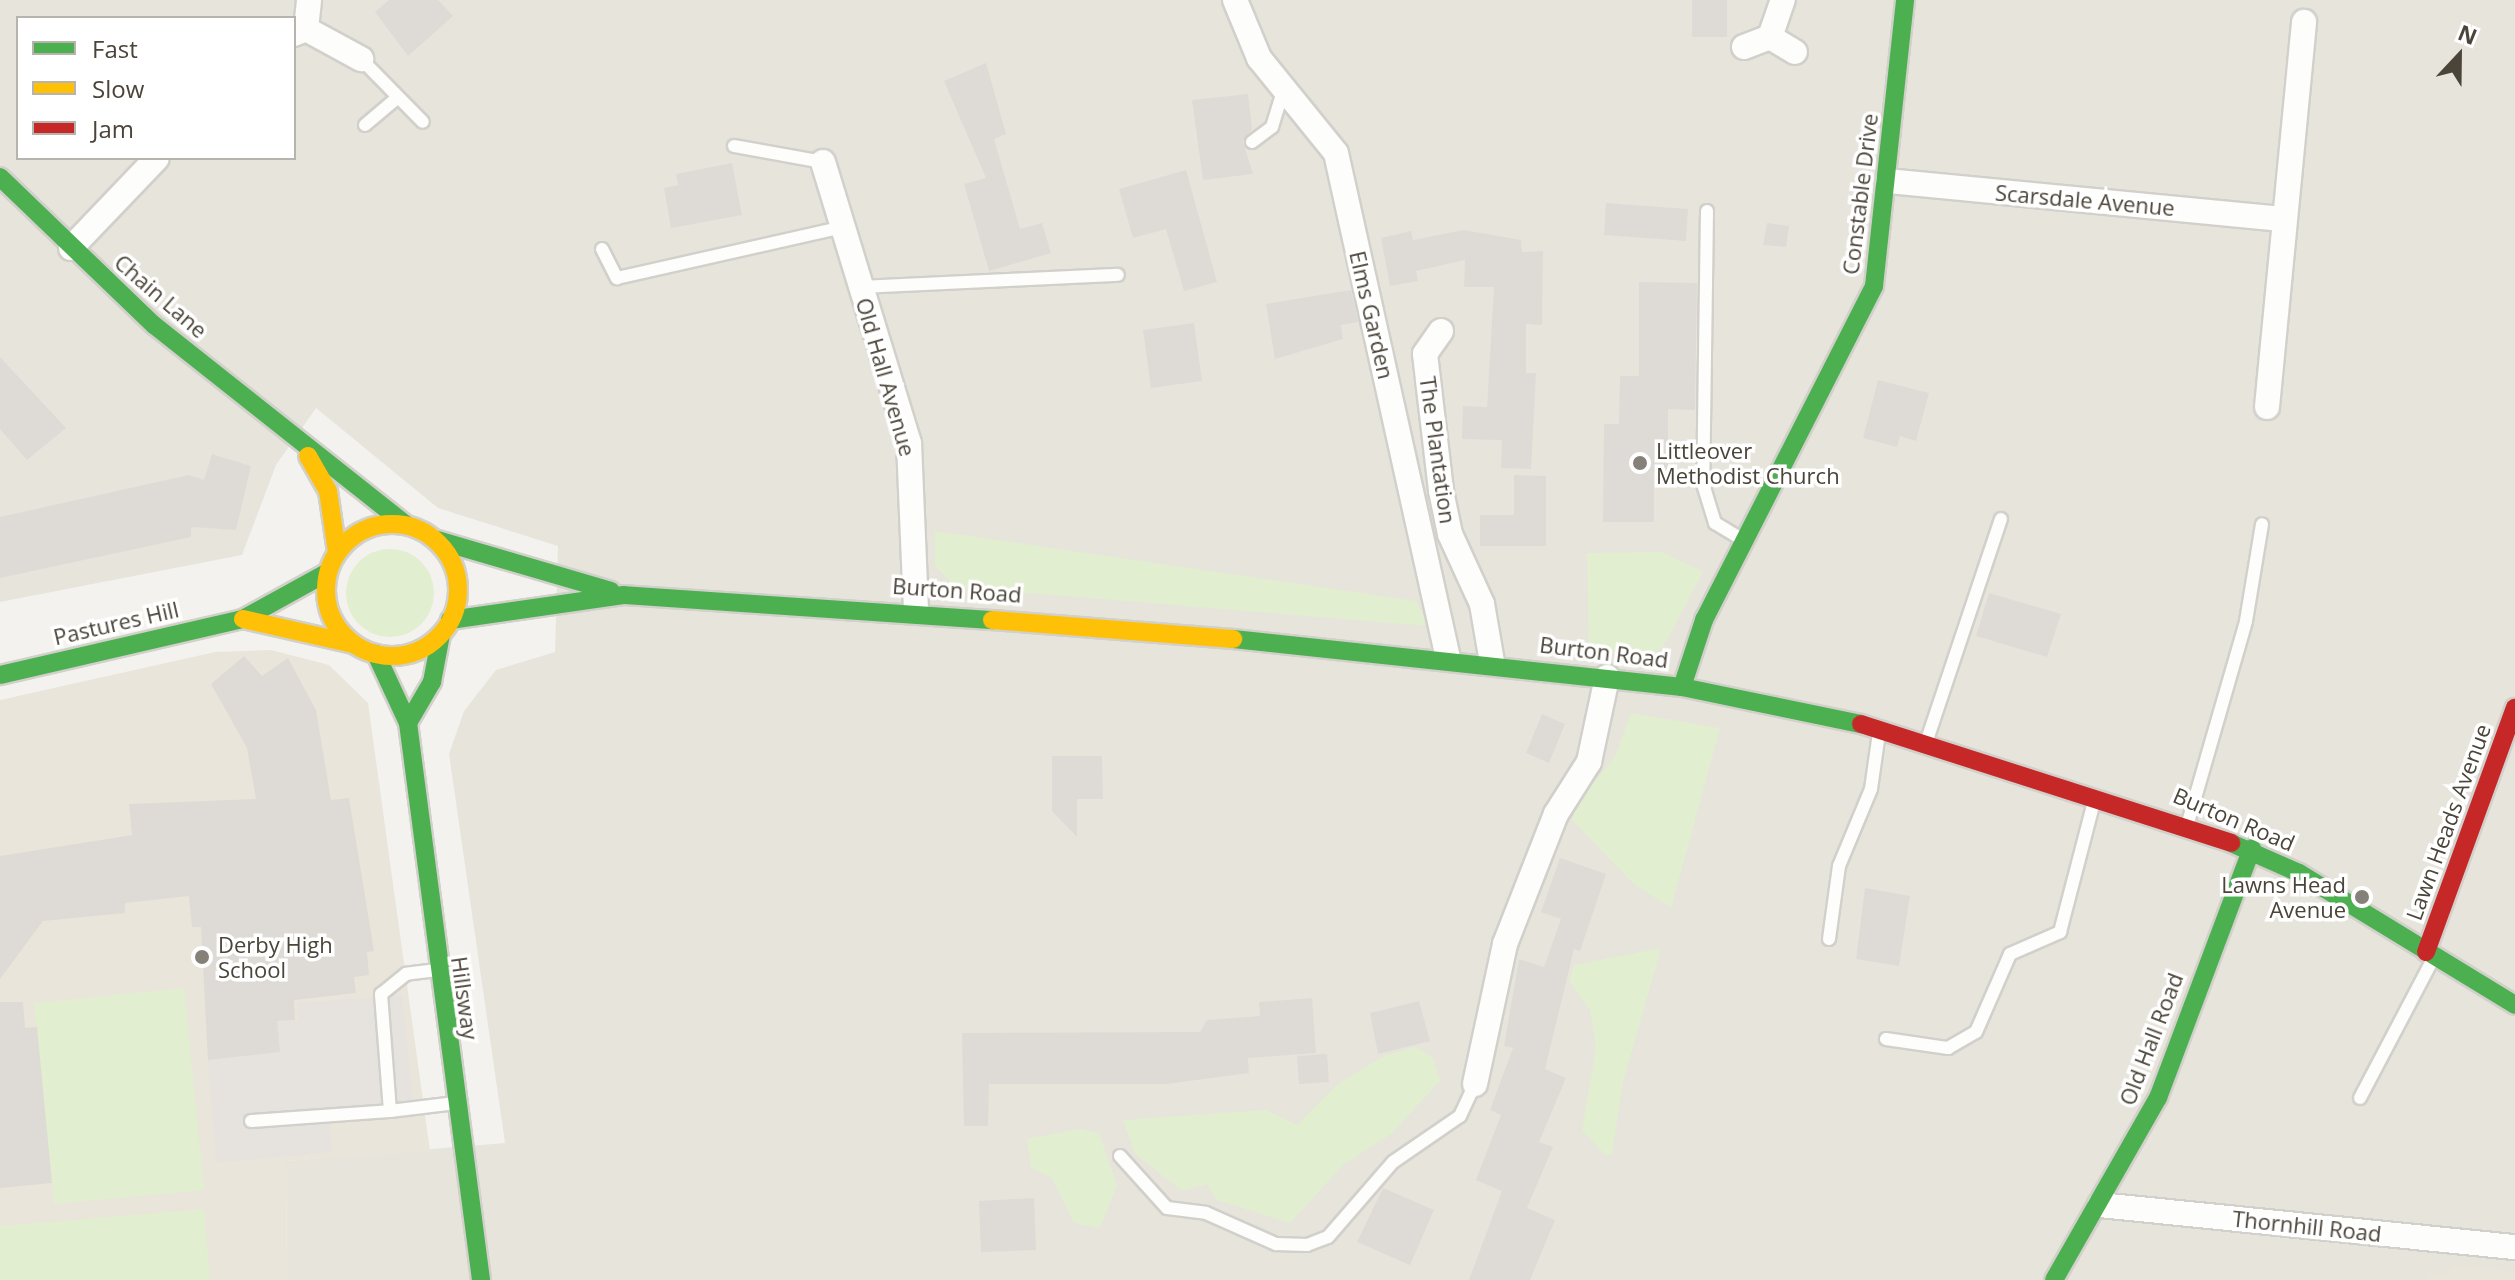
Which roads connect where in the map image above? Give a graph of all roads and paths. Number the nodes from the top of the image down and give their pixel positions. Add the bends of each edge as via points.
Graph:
1 (309, 0) edge
2 (1235, 0) edge
3 (1783, 0) edge
4 (1905, 0) edge
5 (2304, 22) dead end
6 (300, 32) edge
7 (1770, 37) junction
8 (1744, 47) dead end
9 (1795, 52) dead end
10 (361, 59) joint
11 (1284, 86) junction
12 (397, 98) junction
13 (423, 122) dead end
14 (365, 125) dead end
15 (1252, 142) dead end
16 (734, 146) dead end
17 (155, 160) edge
18 (823, 162) joint
19 (0, 177) edge
20 (1888, 181) junction
21 (1707, 211) dead end
22 (2283, 219) junction
23 (843, 227) junction
24 (71, 248) junction
25 (602, 249) dead end
26 (1118, 275) dead end
27 (861, 287) junction
28 (1441, 331) dead end
29 (2267, 407) dead end
30 (299, 442) junction
31 (2001, 519) dead end
32 (2262, 524) dead end
33 (406, 525) junction
34 (437, 540) junction
35 (1746, 542) junction
36 (337, 552) junction
37 (328, 572) junction
38 (623, 595) junction
39 (916, 610) junction
40 (243, 619) junction
41 (445, 628) junction
42 (353, 644) junction
43 (376, 654) junction
44 (1448, 658) junction
45 (1492, 662) junction
46 (0, 675) edge
47 (1607, 677) junction
48 (1682, 687) junction
49 (2515, 708) edge
50 (408, 723) junction
51 (1880, 729) junction
52 (1926, 742) junction
53 (2097, 791) junction
54 (2188, 823) junction
55 (2252, 848) junction
56 (1829, 939) dead end
57 (2430, 954) junction
58 (437, 970) junction
59 (2515, 1005) edge
60 (1886, 1039) dead end
61 (1475, 1084) joint
62 (2360, 1098) dead end
63 (456, 1103) junction
64 (390, 1111) junction
65 (251, 1121) dead end
66 (1120, 1156) dead end
67 (2100, 1205) junction
68 (2515, 1247) edge
69 (481, 1280) edge
70 (2054, 1280) edge

1 - 6 street
2 - 11 street, Elms Garden via 1259,58
3 - 7 street
4 - 20 street, Constable Drive
5 - 22 street
6 - 10 street
7 - 8 street
7 - 9 street
10 - 12 lane
11 - 15 lane via 1272,127
11 - 44 street, Elms Garden via 1336,153
12 - 13 lane
12 - 14 lane
16 - 18 lane
17 - 24 street
18 - 23 street, Old Hall Avenue
19 - 24 street, Chain Lane
20 - 22 street, Scarsdale Avenue
20 - 35 street, Constable Drive via 1874,286 1859,325
21 - 35 lane via 1703,484 1715,523
22 - 29 street
23 - 25 lane via 617,278
23 - 27 street, Old Hall Avenue
24 - 30 street, Chain Lane
26 - 27 lane, Old Hall Avenue
27 - 39 street, Old Hall Avenue via 909,443
28 - 45 street, The Plantation via 1425,354 1441,491 1450,534 1482,604
30 - 33 street, Chain Lane
30 - 36 street, Chain Lane via 328,491
31 - 52 lane
32 - 54 lane via 2246,621
33 - 34 street
33 - 36 street via 367,528
34 - 38 street, Burton Road
34 - 41 street via 458,583
35 - 48 street, Constable Drive via 1704,620
36 - 37 street
37 - 40 street, Pastures Hill
37 - 42 street via 330,611
38 - 39 street, Burton Road
38 - 41 street, Burton Road
39 - 44 street, Burton Road
40 - 42 street, Pastures Hill
40 - 46 street, Pastures Hill
41 - 43 street via 402,656
41 - 50 street via 432,682
42 - 43 street
43 - 50 street, Hillsway
44 - 45 street, Burton Road
45 - 47 street, Burton Road
47 - 48 street, Burton Road
47 - 61 street via 1589,762 1556,814 1505,944
48 - 51 street, Burton Road
49 - 57 street, Lawn Heads Avenue
50 - 58 street, Hillsway
51 - 52 street, Burton Road
51 - 56 lane via 1871,789 1839,866
52 - 53 street, Burton Road
53 - 54 street, Burton Road
53 - 60 lane via 2060,932 2010,954 1976,1032 1948,1048
54 - 55 street, Burton Road
55 - 57 street, Burton Road
55 - 67 street, Old Hall Road via 2158,1098
57 - 59 street, Burton Road
57 - 62 lane
58 - 63 street, Hillsway
58 - 64 lane via 406,974 381,994
61 - 66 lane via 1460,1116 1393,1162 1328,1237 1307,1245 1276,1244 1206,1213 1167,1208
63 - 64 lane
63 - 69 street, Hillsway
64 - 65 lane
67 - 68 street, Thornhill Road
67 - 70 street, Old Hall Road

